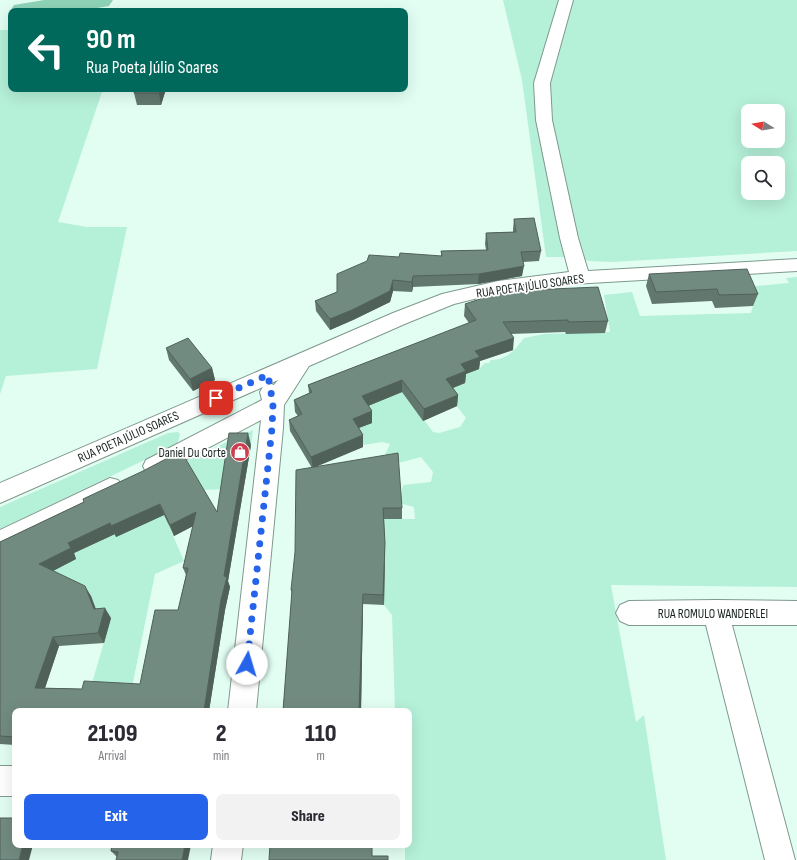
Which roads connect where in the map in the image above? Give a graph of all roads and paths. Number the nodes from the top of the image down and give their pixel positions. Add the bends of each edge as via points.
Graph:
1 (566, 0) edge
2 (797, 264) edge
3 (580, 277) junction
4 (300, 362) junction
5 (268, 375) junction
6 (273, 404) junction
7 (0, 493) edge
8 (0, 541) edge
9 (716, 612) junction
10 (629, 613) dead end
11 (797, 614) edge
12 (242, 708) edge
13 (0, 781) edge
14 (12, 781) edge
15 (228, 848) edge
16 (226, 860) edge
17 (780, 860) edge

1 - 3 street via 542,83 544,120 569,238
2 - 3 street, RUA POETA JÚLIO SOARES
3 - 4 street, RUA POETA JÚLIO SOARES via 498,287 449,299
4 - 5 street, RUA POETA JÚLIO SOARES
4 - 6 street
5 - 6 street
5 - 7 street, RUA POETA JÚLIO SOARES
6 - 8 street
6 - 12 street
9 - 10 street, RUA ROMULO WANDERLEI
9 - 11 street, RUA ROMULO WANDERLEI
9 - 17 street
13 - 14 street
15 - 16 street

